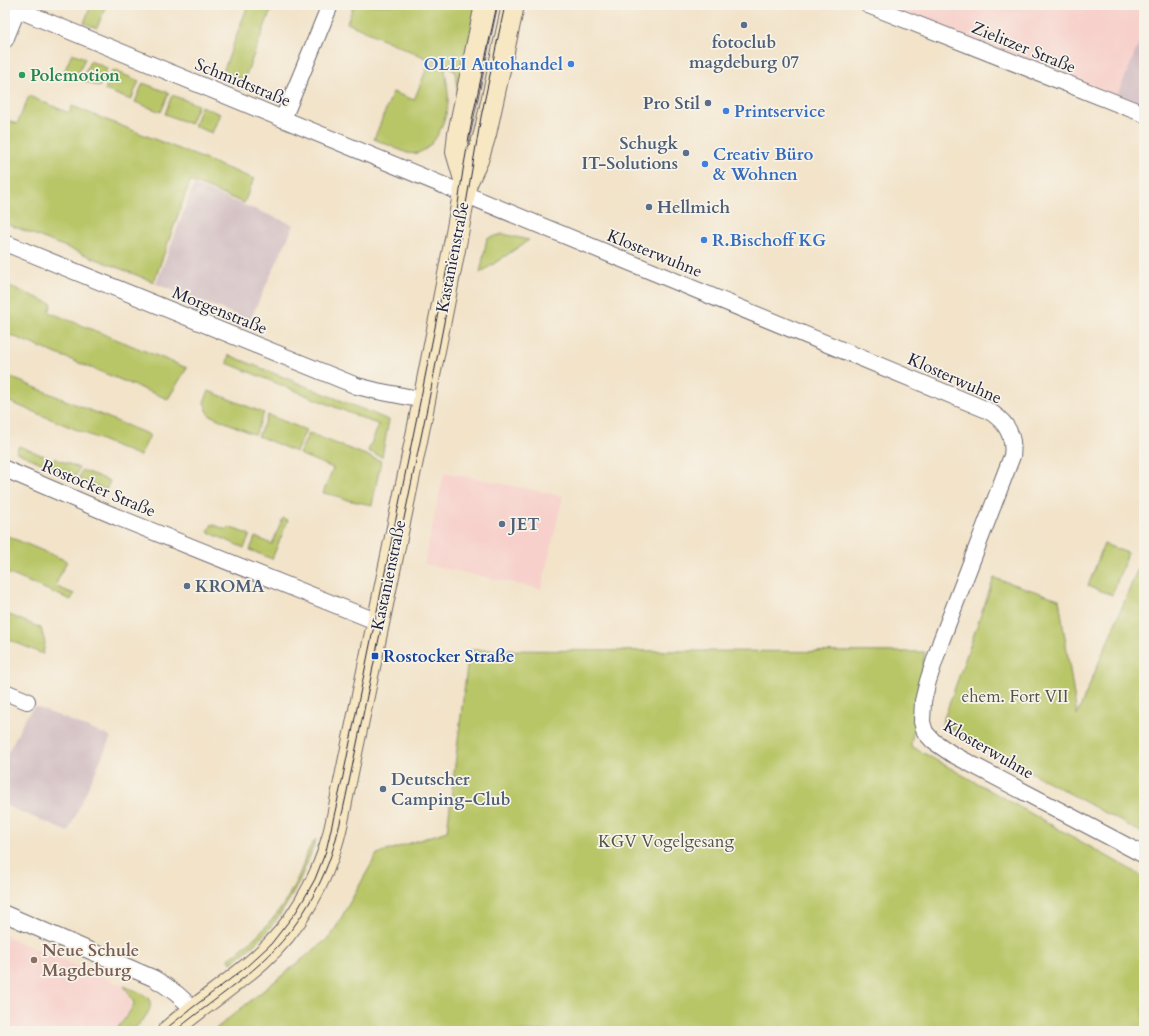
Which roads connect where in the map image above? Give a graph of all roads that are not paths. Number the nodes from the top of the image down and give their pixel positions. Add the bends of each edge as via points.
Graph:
1 (330, 5) edge
2 (486, 5) edge
3 (513, 5) edge
4 (868, 5) edge
5 (14, 6) edge
6 (5, 40) edge
7 (1144, 114) edge
8 (283, 119) junction
9 (465, 188) junction
10 (5, 242) edge
11 (424, 400) junction
12 (5, 469) edge
13 (378, 622) junction
14 (5, 692) edge
15 (27, 701) dead end
16 (1144, 855) edge
17 (5, 914) edge
18 (194, 1010) junction
19 (169, 1031) edge

1 - 8 street
2 - 9 main road, Kastanienstraße via 459,133 457,152
3 - 9 main road, Kastanienstraße via 485,134
4 - 7 street, Zielitzer Straße
5 - 6 street
5 - 8 street, Schmidtstraße
8 - 9 street, Schmidtstraße
9 - 11 main road, Kastanienstraße
9 - 16 street, Klosterwuhne via 987,410 1000,419 1011,436 1012,456 934,661 923,701 924,729 933,741 952,754
10 - 11 street, Morgenstraße via 357,386
11 - 13 main road, Kastanienstraße
12 - 13 street, Rostocker Straße
13 - 18 main road, Kastanienstraße via 333,838 317,880 299,914 273,946 252,966
14 - 15 street
17 - 18 street via 153,978 169,987
18 - 19 main road, Kastanienstraße

